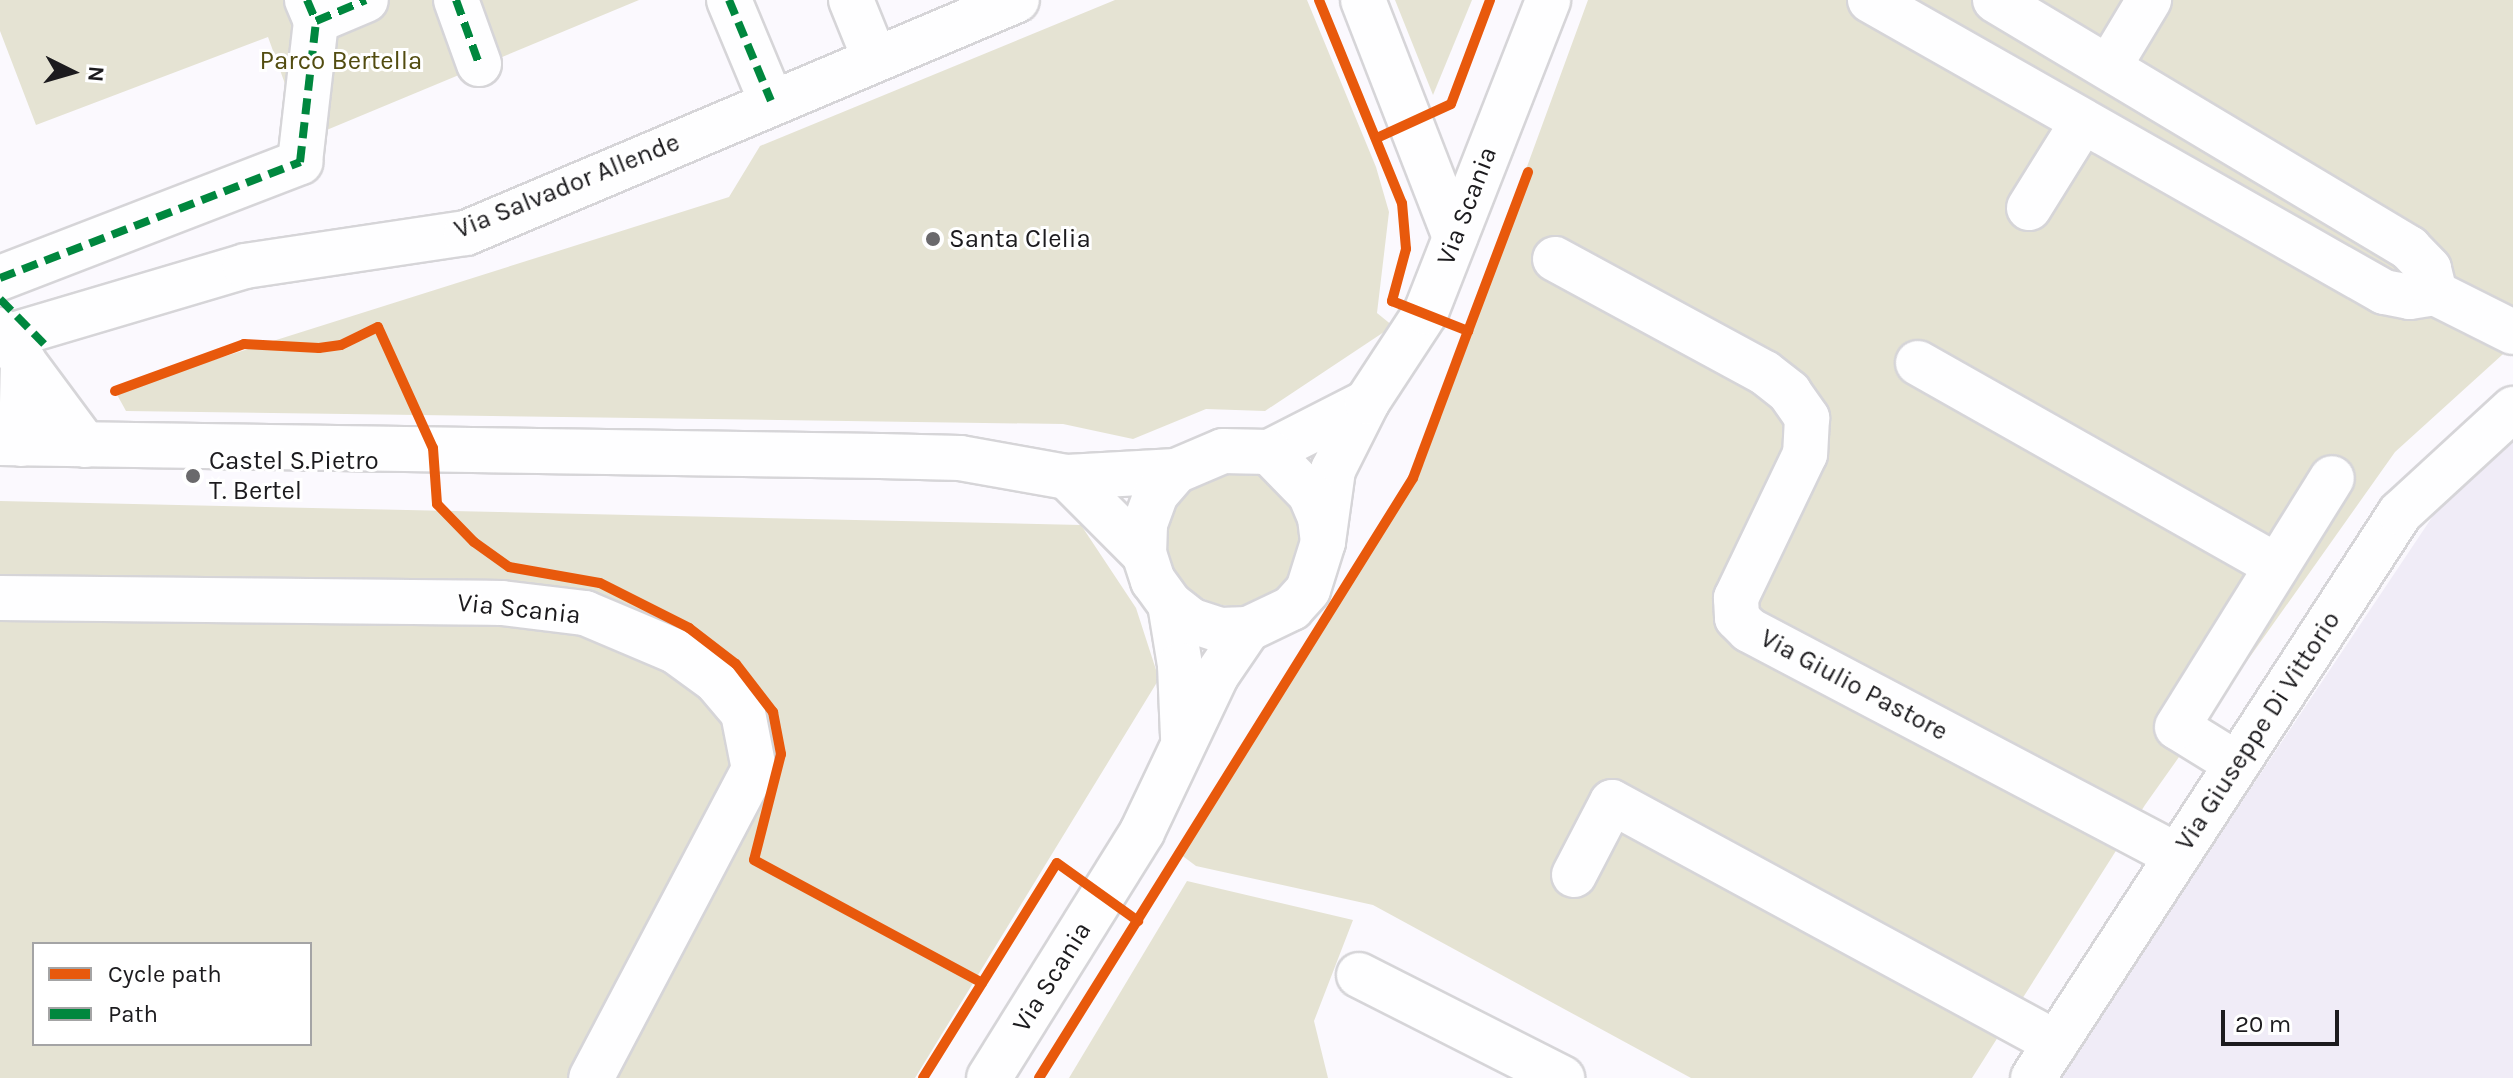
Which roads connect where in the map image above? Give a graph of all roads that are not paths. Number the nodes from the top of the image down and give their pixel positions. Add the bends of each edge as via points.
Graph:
1 (366, 0) edge
2 (456, 0) edge
3 (729, 0) edge
4 (851, 0) edge
5 (1017, 0) edge
6 (1363, 0) edge
7 (1548, 0) edge
8 (1870, 0) edge
9 (1995, 0) edge
10 (2149, 0) edge
11 (312, 10) edge
12 (951, 11) edge
13 (874, 57) junction
14 (479, 64) dead end
15 (2110, 65) junction
16 (771, 101) junction
17 (2082, 123) junction
18 (2029, 208) dead end
19 (1455, 237) junction
20 (1555, 259) dead end
21 (0, 278) edge
22 (2435, 293) junction
23 (2513, 332) edge
24 (17, 333) edge
25 (1918, 363) dead end
26 (1367, 402) junction
27 (2509, 417) edge
28 (11, 444) edge
29 (85, 445) junction
30 (1269, 452) junction
31 (1176, 471) junction
32 (1067, 477) junction
33 (2332, 478) dead end
34 (1323, 542) junction
35 (1144, 554) junction
36 (2277, 566) junction
37 (0, 598) edge
38 (1170, 604) junction
39 (1248, 629) junction
40 (1183, 749) junction
41 (2237, 764) junction
42 (2177, 856) junction
43 (1574, 875) dead end
44 (1359, 975) dead end
45 (2044, 1060) edge
46 (591, 1078) edge
47 (989, 1078) edge
48 (1562, 1078) edge

1 - 11 street
2 - 14 street
3 - 16 street
4 - 13 street
5 - 12 street, Via Salvador Allende
6 - 19 street
7 - 19 street, Via Scania
8 - 17 street
9 - 15 street
10 - 15 street
11 - 21 street via 300,162
12 - 13 street, Via Salvador Allende
13 - 16 street, Via Salvador Allende
15 - 22 street via 2409,248 2429,269
16 - 24 street, Via Salvador Allende via 466,233 245,266
17 - 18 street
17 - 22 street via 2384,292 2410,297
19 - 26 street, Via Scania via 1426,312
20 - 42 street, Via Giulio Pastore via 1765,373 1789,392 1807,418 1805,454 1736,598 1737,618 1749,630
22 - 23 street
24 - 28 street
24 - 29 street
25 - 36 street
26 - 30 street, Via Scania
26 - 34 street, Via Scania via 1333,470
27 - 41 street, Via Giuseppe Di Vittorio via 2400,513
28 - 29 street
29 - 32 street via 960,458
30 - 31 street, Via Scania via 1223,451
30 - 34 street via 1310,494
31 - 32 street
31 - 35 street via 1156,494 1145,524
32 - 35 street
33 - 36 street
34 - 39 street, Via Scania via 1308,590 1282,615
35 - 38 street, Via Scania via 1153,581
36 - 41 street via 2177,727
37 - 46 street, Via Scania via 502,603 585,613 675,651 716,681 743,713 754,769
38 - 39 street, Via Scania via 1192,621 1220,630
38 - 40 street, Via Scania via 1180,665
39 - 40 street, Via Scania via 1216,676
40 - 47 street, Via Scania via 1142,832
41 - 42 street, Via Giuseppe Di Vittorio
42 - 45 street, Via Giuseppe Di Vittorio
43 - 45 street via 1612,802
44 - 48 street

